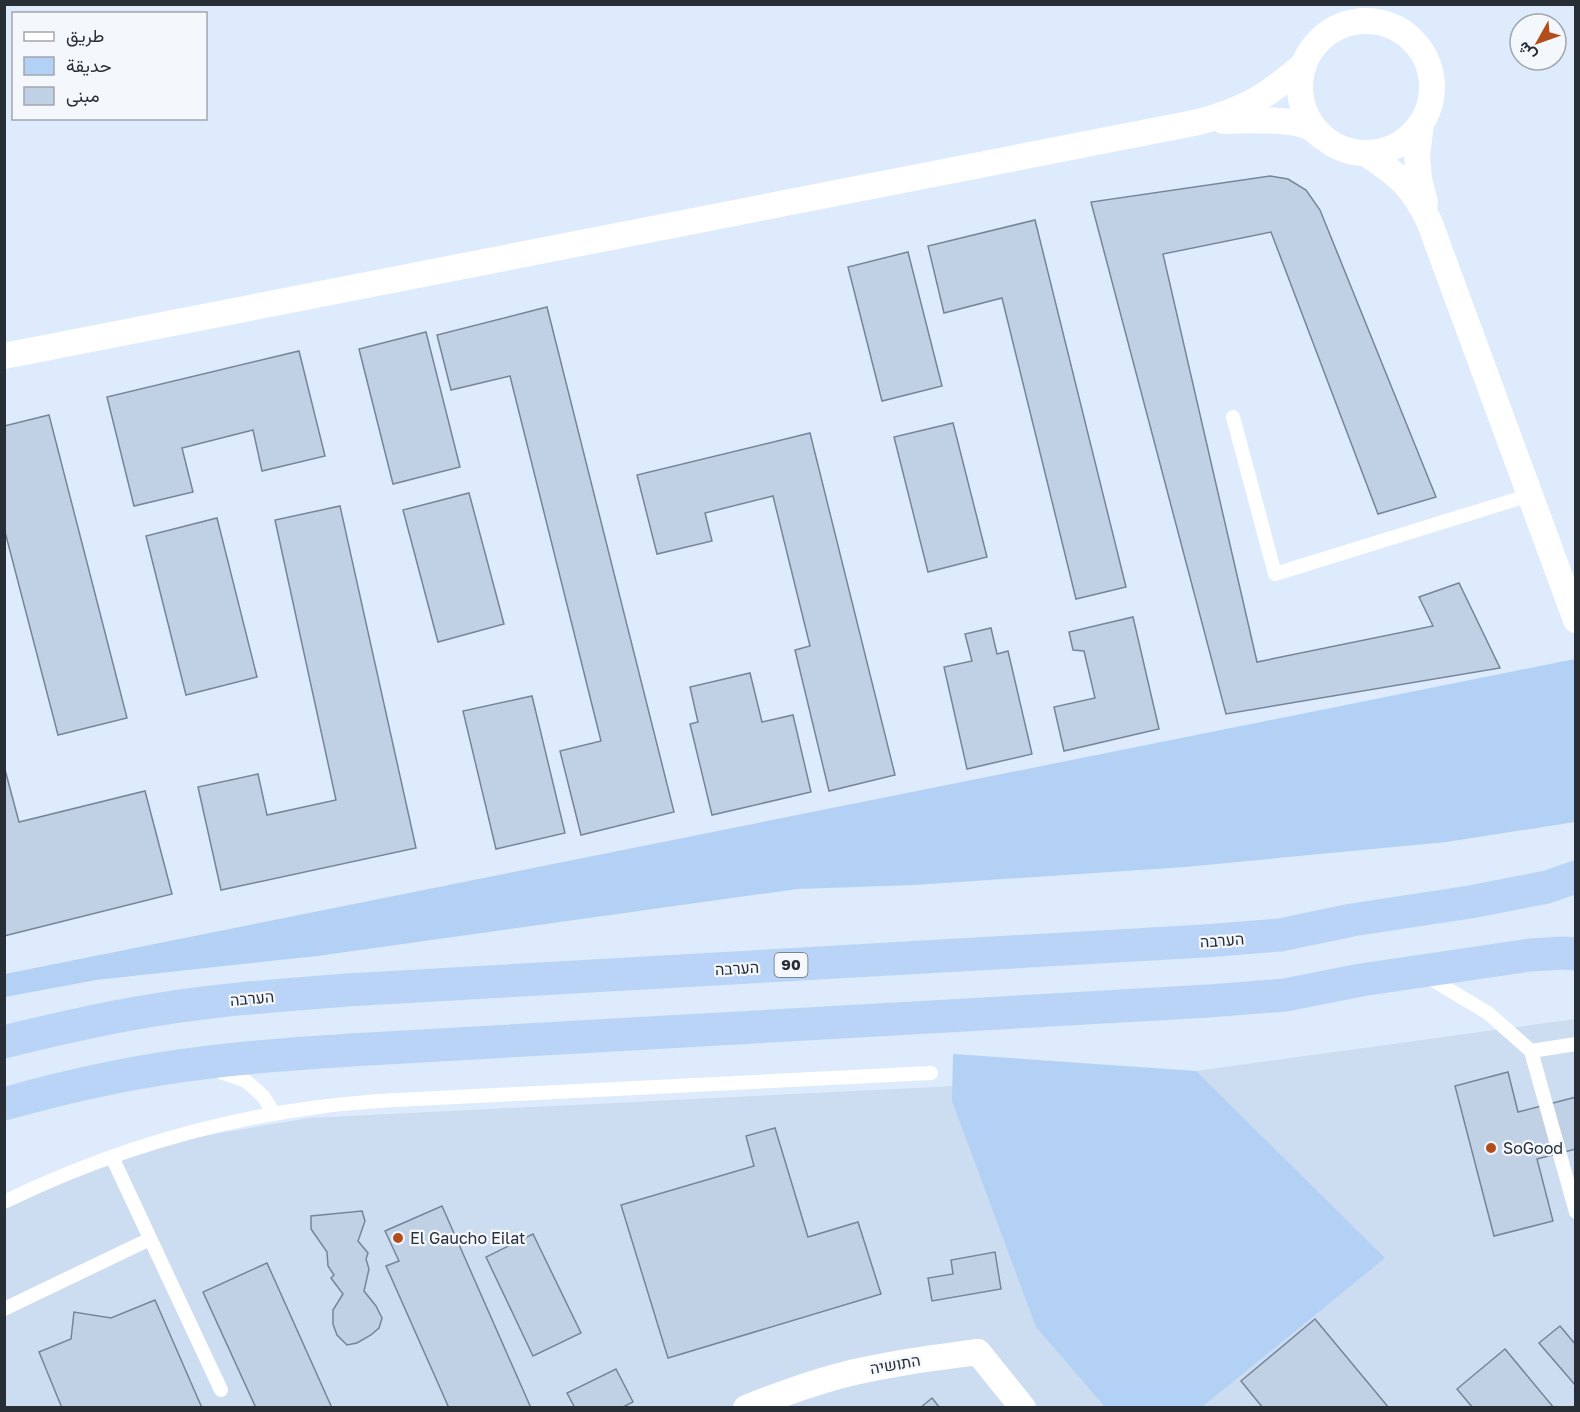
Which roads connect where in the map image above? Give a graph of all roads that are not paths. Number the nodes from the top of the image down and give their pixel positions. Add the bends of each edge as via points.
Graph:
1 (1304, 64) junction
2 (1199, 122) junction
3 (1421, 124) junction
4 (1322, 136) junction
5 (1365, 153) junction
6 (1429, 221) junction
7 (4, 356) edge
8 (1233, 417) dead end
9 (1530, 495) junction
10 (1575, 620) edge
11 (1575, 877) edge
12 (1575, 954) edge
13 (1419, 972) junction
14 (4, 1042) edge
15 (1575, 1044) edge
16 (1531, 1051) junction
17 (195, 1064) junction
18 (931, 1073) dead end
19 (4, 1104) edge
20 (274, 1114) junction
21 (112, 1157) junction
22 (4, 1202) edge
23 (1575, 1212) edge
24 (150, 1239) junction
25 (4, 1309) edge
26 (221, 1390) dead end
27 (746, 1407) edge
28 (1023, 1407) edge

1 - 2 street via 1248,106
1 - 3 street via 1324,35 1340,26 1374,21 1401,30 1423,52 1430,67 1432,100
1 - 4 street via 1300,83 1302,103
2 - 4 street via 1288,123 1310,127
2 - 7 street
3 - 5 street via 1413,135 1391,149
3 - 6 street via 1417,155
4 - 5 street via 1342,148
5 - 6 street via 1408,185
6 - 9 street
8 - 9 lane via 1275,574
9 - 10 street
11 - 14 highway, הערבה / 90 via 1547,887 1280,936 280,995 162,1008
12 - 13 highway via 1530,955
13 - 16 lane via 1488,1013
13 - 17 highway via 1285,995 1209,1001 351,1050
15 - 16 lane
16 - 23 lane
17 - 19 highway via 135,1073
17 - 20 lane via 246,1081 263,1096
18 - 20 lane via 378,1101
20 - 21 lane via 201,1130
21 - 22 lane
21 - 24 lane
24 - 25 lane
24 - 26 lane
27 - 28 street, התושיה via 867,1369 978,1352

